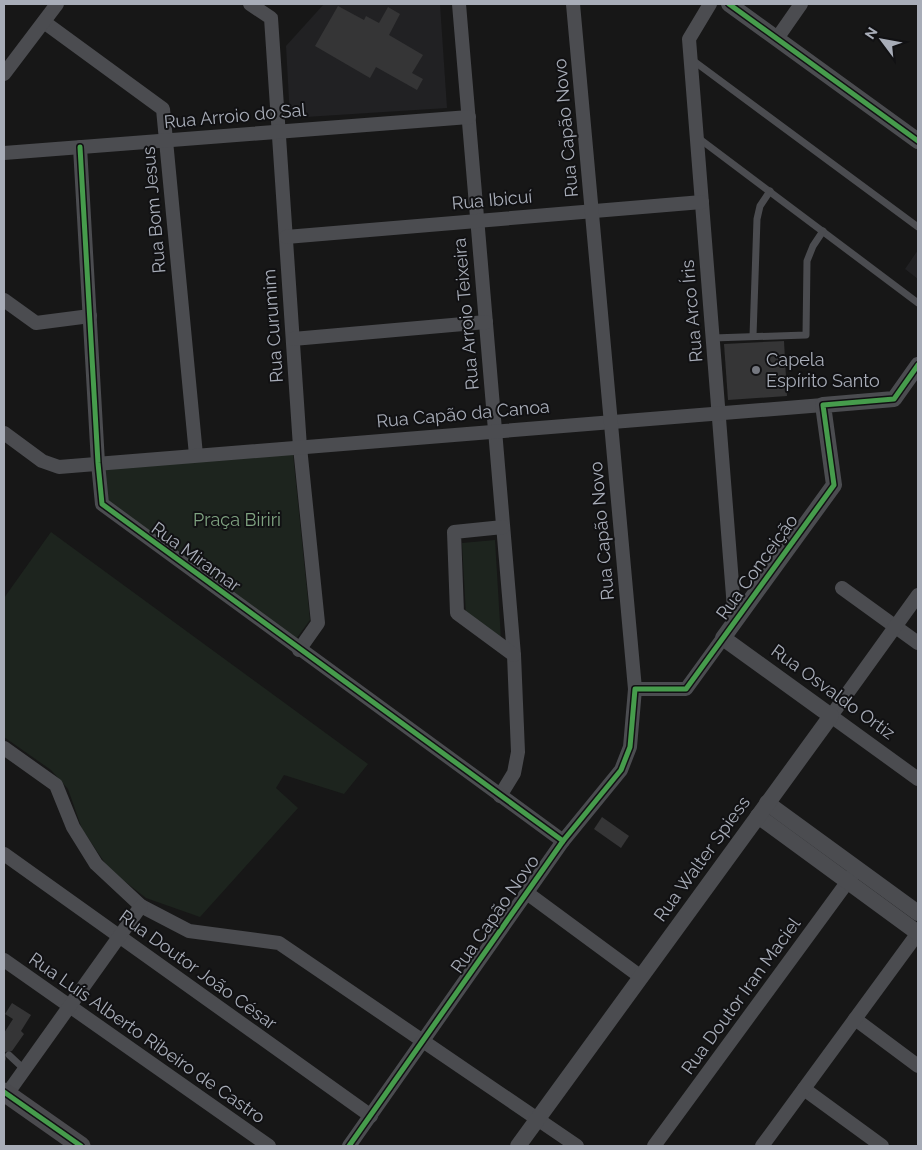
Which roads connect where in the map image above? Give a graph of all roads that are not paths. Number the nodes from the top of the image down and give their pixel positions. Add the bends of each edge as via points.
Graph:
1 (57, 4) edge
2 (250, 4) edge
3 (459, 4) edge
4 (573, 4) edge
5 (710, 4) edge
6 (729, 4) edge
7 (801, 4) edge
8 (44, 22) junction
9 (778, 37) junction
10 (691, 59) junction
11 (4, 74) edge
12 (469, 117) junction
13 (278, 132) junction
14 (697, 137) junction
15 (166, 141) junction
16 (918, 141) edge
17 (80, 148) junction
18 (4, 154) edge
19 (770, 191) junction
20 (702, 202) junction
21 (592, 211) junction
22 (477, 219) junction
23 (918, 227) edge
24 (823, 231) junction
25 (286, 237) junction
26 (4, 300) edge
27 (918, 303) edge
28 (90, 316) junction
29 (486, 322) junction
30 (753, 336) junction
31 (713, 338) junction
32 (293, 339) junction
33 (918, 366) edge
34 (823, 405) junction
35 (719, 413) junction
36 (611, 422) junction
37 (495, 431) junction
38 (4, 433) edge
39 (300, 446) junction
40 (196, 455) junction
41 (98, 463) junction
42 (503, 527) junction
43 (842, 588) dead end
44 (918, 595) edge
45 (736, 621) junction
46 (896, 626) junction
47 (723, 638) junction
48 (918, 643) edge
49 (299, 650) junction
50 (514, 655) junction
51 (634, 689) junction
52 (831, 716) junction
53 (4, 748) edge
54 (918, 779) edge
55 (500, 796) junction
56 (763, 810) junction
57 (563, 841) junction
58 (4, 854) edge
59 (852, 875) junction
60 (527, 893) junction
61 (141, 906) junction
62 (918, 913) edge
63 (918, 933) edge
64 (119, 936) junction
65 (4, 960) edge
66 (641, 977) junction
67 (70, 1006) junction
68 (855, 1019) junction
69 (424, 1041) junction
70 (9, 1056) dead end
71 (918, 1066) edge
72 (25, 1070) junction
73 (804, 1089) junction
74 (6, 1093) edge
75 (371, 1116) junction
76 (539, 1118) junction
77 (82, 1146) edge
78 (269, 1146) edge
79 (349, 1146) edge
80 (518, 1146) edge
81 (577, 1146) edge
82 (654, 1146) edge
83 (762, 1146) edge
84 (882, 1146) edge

1 - 8 street
2 - 13 street, Rua Curumim via 271,18
3 - 12 street, Rua Arroio Teixeira
4 - 21 street, Rua Capão Novo
5 - 10 street, Rua Arco Íris via 689,38
6 - 9 street
7 - 9 street
8 - 11 street
8 - 15 street, Rua Bom Jesus via 163,109
9 - 16 street
10 - 14 street, Rua Arco Íris
10 - 23 lane
12 - 13 street, Rua Arroio do Sal
12 - 22 street, Rua Arroio Teixeira
13 - 15 street, Rua Arroio do Sal
13 - 25 street, Rua Curumim
14 - 19 lane
14 - 20 street, Rua Arco Íris
15 - 17 street, Rua Arroio do Sal
15 - 40 street, Rua Bom Jesus
17 - 18 street, Rua Arroio do Sal
17 - 28 street, Rua Miramar
19 - 24 lane
19 - 30 lane via 760,206 757,219
20 - 21 street, Rua Ibicuí
20 - 31 street, Rua Arco Íris
21 - 22 street, Rua Ibicuí
21 - 36 street, Rua Capão Novo
22 - 25 street, Rua Ibicuí
22 - 29 street, Rua Arroio Teixeira
24 - 27 lane
24 - 30 lane via 812,246 807,261 806,335
25 - 32 street, Rua Curumim
26 - 28 street via 36,323
28 - 41 street, Rua Miramar
29 - 32 street
29 - 37 street, Rua Arroio Teixeira
30 - 31 lane
31 - 35 street, Rua Arco Íris
32 - 39 street, Rua Curumim
33 - 34 street, Rua Capão da Canoa via 894,399
34 - 35 street, Rua Capão da Canoa
34 - 45 street, Rua Conceição via 834,486
35 - 36 street, Rua Capão da Canoa
35 - 45 street, Rua Arco Íris
36 - 37 street, Rua Capão da Canoa
36 - 51 street, Rua Capão Novo
37 - 39 street, Rua Capão da Canoa
37 - 42 street, Rua Arroio Teixeira
38 - 41 street, Rua Capão da Canoa via 42,461 59,467
39 - 40 street, Rua Capão da Canoa
39 - 49 street, Rua Curumim via 318,623
40 - 41 street, Rua Capão da Canoa
41 - 49 street, Rua Miramar via 102,504
42 - 50 street, Rua Arroio Teixeira
42 - 50 street via 454,532 457,613
43 - 46 street
44 - 46 street, Rua Walter Spiess
45 - 47 street, Rua Conceição
46 - 48 street
46 - 52 street, Rua Walter Spiess
47 - 51 street, Rua Conceição via 686,689
47 - 52 street, Rua Osvaldo Ortiz
49 - 55 street, Rua Miramar
50 - 55 street, Rua Arroio Teixeira via 518,752 514,773
51 - 57 street, Rua Capão Novo via 630,746 621,770
52 - 54 street, Rua Osvaldo Ortiz
52 - 56 street, Rua Walter Spiess
53 - 61 street via 56,785 73,827 96,864
55 - 57 street, Rua Miramar
56 - 59 street
56 - 66 street, Rua Walter Spiess
57 - 60 street, Rua Capão Novo
58 - 64 street, Rua Doutor João César
59 - 62 street
59 - 63 street
59 - 82 street, Rua Doutor Iran Maciel
60 - 66 street
60 - 69 street, Rua Capão Novo
61 - 64 street
61 - 69 street via 190,931 278,944
63 - 68 street
64 - 67 street
64 - 75 street, Rua Doutor João César
65 - 67 street, Rua Luís Alberto Ribeiro de Castro
66 - 76 street, Rua Walter Spiess
67 - 72 street
67 - 78 street, Rua Luís Alberto Ribeiro de Castro
68 - 71 street
68 - 73 street
69 - 75 street, Rua Capão Novo
69 - 76 street
70 - 72 lane
72 - 74 street
73 - 83 street
73 - 84 street
74 - 77 main road
75 - 79 street, Rua Capão Novo
76 - 80 street, Rua Walter Spiess
76 - 81 street

